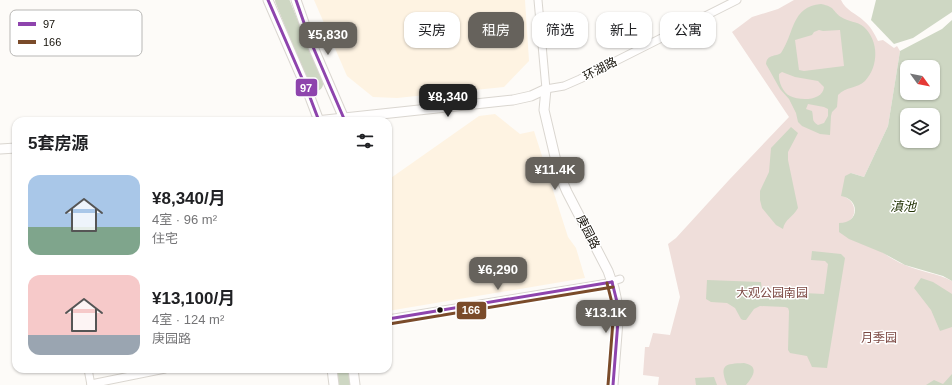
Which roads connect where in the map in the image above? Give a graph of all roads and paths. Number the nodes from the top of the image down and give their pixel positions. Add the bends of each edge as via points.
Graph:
1 (268, 0) edge
2 (296, 0) edge
3 (538, 0) edge
4 (737, 0) edge
5 (546, 89) junction
6 (317, 117) edge
7 (343, 117) edge
8 (369, 117) edge
9 (12, 148) edge
10 (0, 149) edge
11 (616, 280) junction
12 (392, 318) edge
13 (89, 373) edge
14 (145, 373) edge
15 (332, 373) edge
16 (354, 373) edge
17 (91, 384) edge
18 (334, 385) edge
19 (355, 385) edge
20 (612, 385) edge

1 - 6 street
2 - 7 street
3 - 5 street
4 - 5 street, 环湖路 via 580,79 564,86
5 - 8 street via 513,100
5 - 11 street, 庚园路 via 544,110 560,176
9 - 10 street
11 - 12 street
11 - 20 street, 庚园路 via 618,321
13 - 17 street
14 - 17 street
15 - 18 street
16 - 19 street

